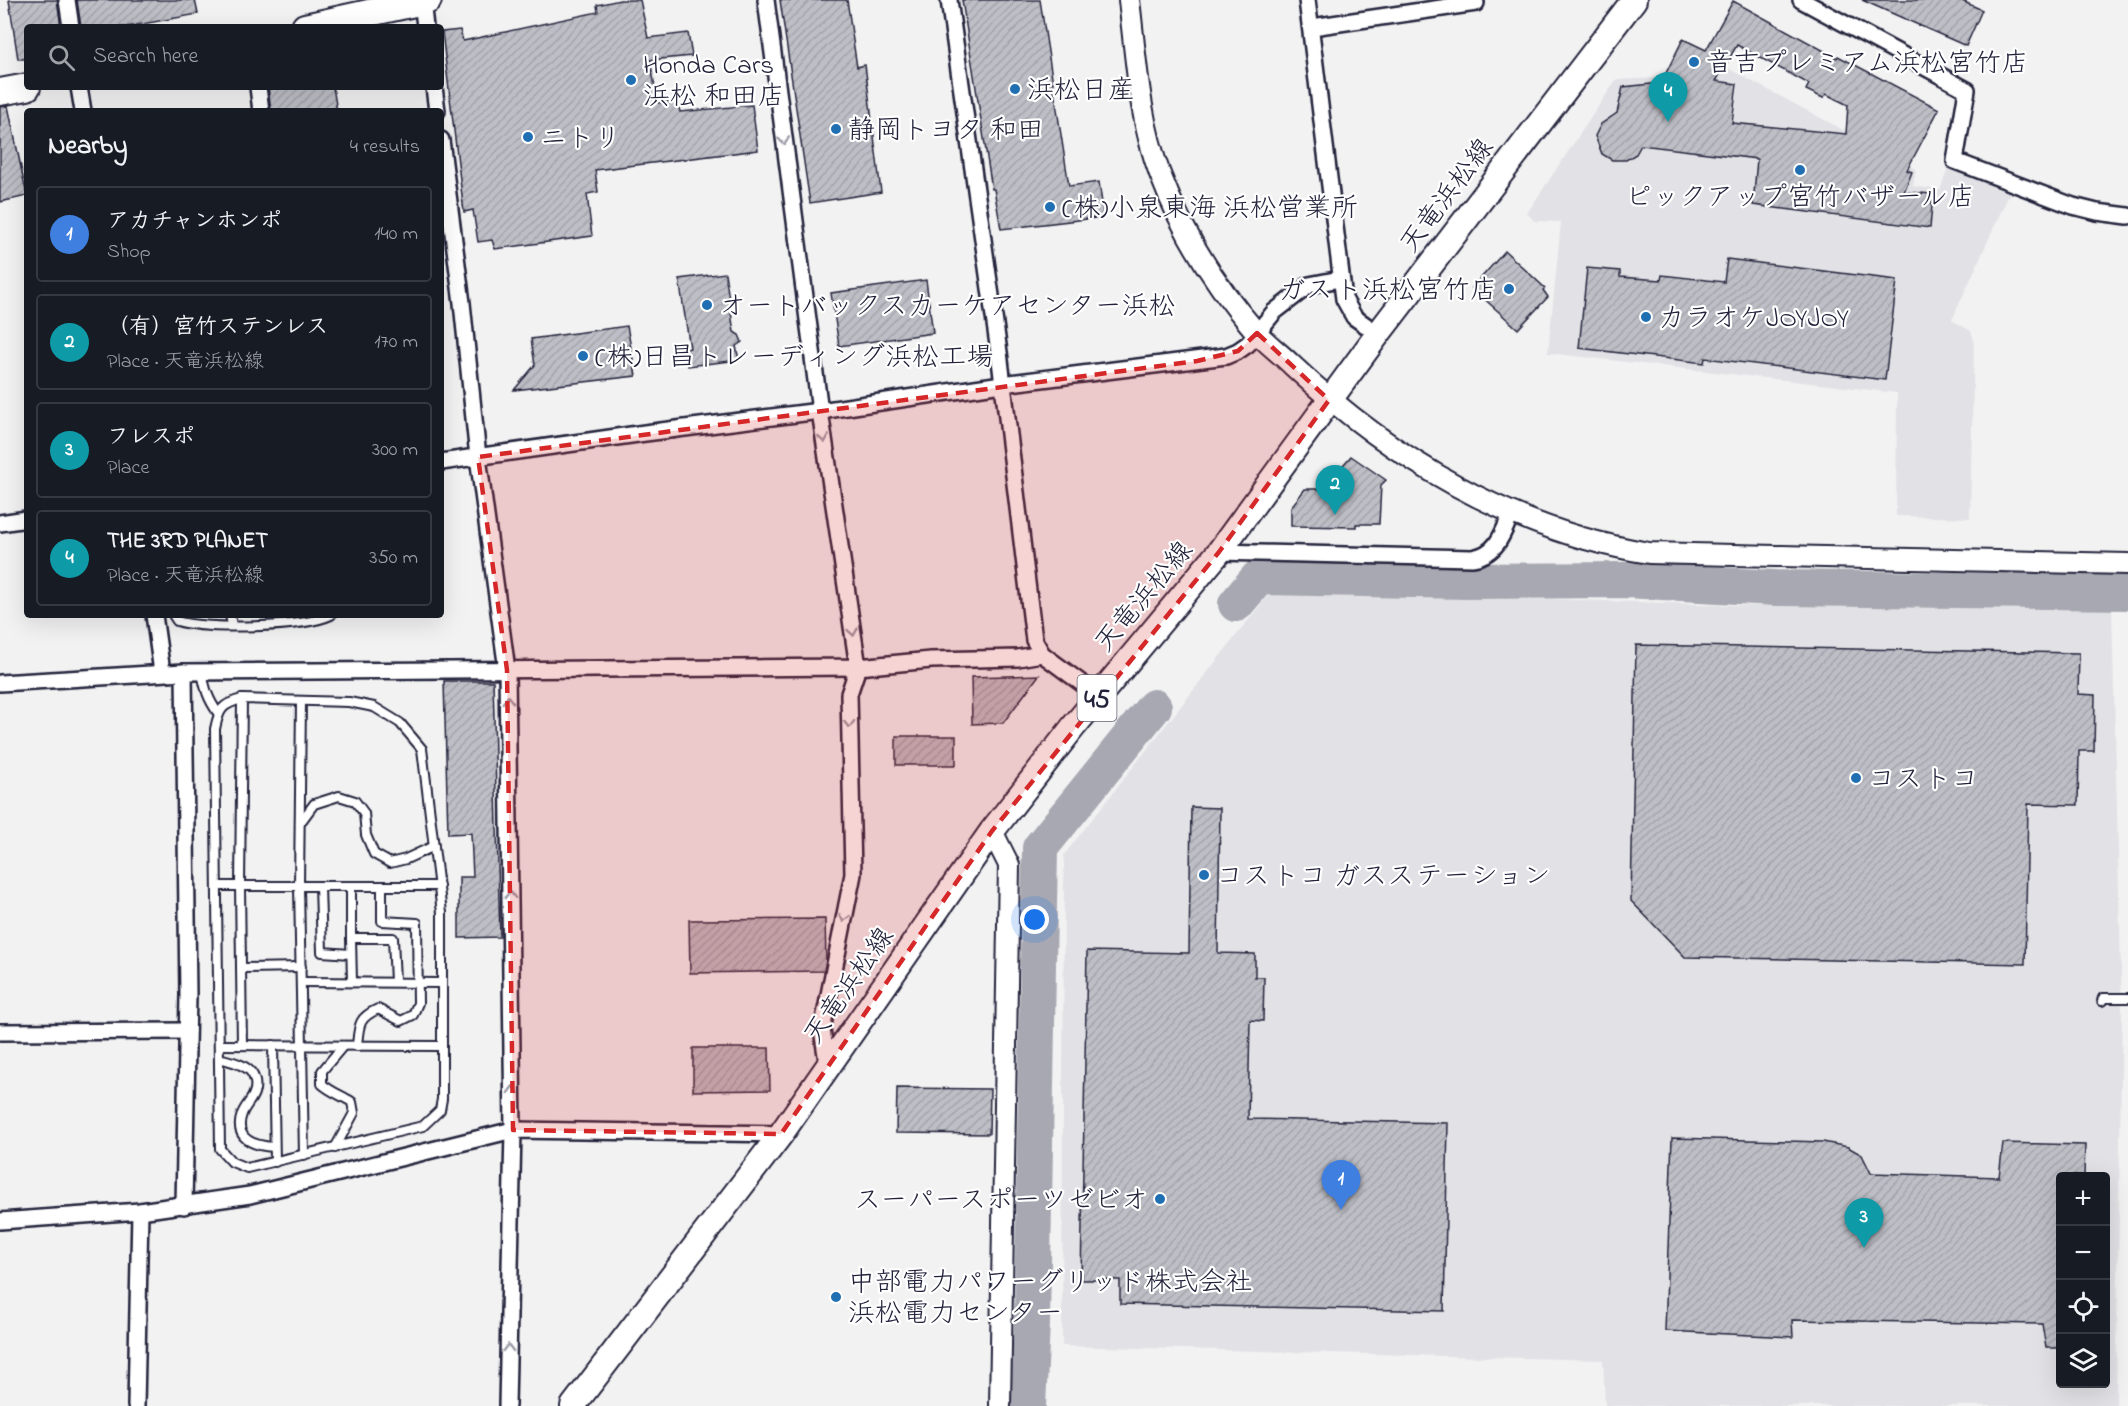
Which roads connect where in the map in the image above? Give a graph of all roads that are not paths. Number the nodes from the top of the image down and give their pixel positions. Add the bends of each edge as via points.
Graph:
1 (67, 0) edge
2 (424, 0) edge
3 (766, 0) edge
4 (950, 0) edge
5 (1129, 0) edge
6 (1307, 0) edge
7 (1634, 0) edge
8 (1801, 0) edge
9 (1476, 3) dead end
10 (71, 24) edge
11 (318, 24) edge
12 (425, 24) edge
13 (1312, 27) junction
14 (24, 88) edge
15 (80, 90) edge
16 (258, 90) edge
17 (434, 90) edge
18 (0, 92) edge
19 (82, 108) edge
20 (261, 108) edge
21 (437, 108) edge
22 (444, 163) edge
23 (2128, 216) edge
24 (1340, 279) junction
25 (1257, 333) junction
26 (1378, 334) junction
27 (1002, 384) junction
28 (1329, 400) junction
29 (820, 411) junction
30 (478, 457) junction
31 (444, 462) edge
32 (1512, 512) junction
33 (24, 519) edge
34 (0, 523) edge
35 (1219, 552) junction
36 (2128, 564) edge
37 (154, 618) edge
38 (175, 618) edge
39 (231, 618) edge
40 (324, 618) edge
41 (301, 619) edge
42 (232, 625) junction
43 (1042, 654) junction
44 (858, 667) junction
45 (507, 670) junction
46 (162, 672) junction
47 (184, 672) junction
48 (202, 672) junction
49 (0, 683) edge
50 (1099, 696) junction
51 (242, 699) junction
52 (301, 701) junction
53 (218, 713) junction
54 (300, 824) junction
55 (992, 831) junction
56 (434, 846) junction
57 (217, 885) junction
58 (240, 886) junction
59 (299, 886) junction
60 (320, 886) junction
61 (351, 886) junction
62 (382, 886) junction
63 (439, 886) junction
64 (351, 938) junction
65 (351, 954) junction
66 (301, 967) junction
67 (241, 968) junction
68 (301, 982) junction
69 (352, 982) junction
70 (395, 982) junction
71 (418, 982) junction
72 (442, 983) junction
73 (2128, 998) edge
74 (2102, 1001) dead end
75 (187, 1031) junction
76 (0, 1032) edge
77 (219, 1045) junction
78 (242, 1045) junction
79 (273, 1045) junction
80 (303, 1045) junction
81 (344, 1046) junction
82 (357, 1046) junction
83 (442, 1046) junction
84 (219, 1058) junction
85 (828, 1067) junction
86 (513, 1130) junction
87 (781, 1134) junction
88 (274, 1147) junction
89 (335, 1148) junction
90 (304, 1155) junction
91 (274, 1162) junction
92 (184, 1206) junction
93 (140, 1211) junction
94 (0, 1221) edge
95 (136, 1406) edge
96 (507, 1406) edge
97 (573, 1406) edge
98 (1000, 1406) edge

1 - 10 street
2 - 11 highway
2 - 12 street
3 -> 29 street
4 - 27 street
5 - 25 street via 1143,104 1160,172 1194,247
6 - 13 street
7 - 26 main road, 天竜浜松線 / 45
8 - 23 street via 1967,90 1955,161 2073,206
9 - 13 street
13 - 24 street
14 - 18 highway
15 - 19 street
16 - 20 street
17 - 21 street
22 - 30 street
24 - 25 street via 1309,285 1274,312
24 - 26 street via 1352,314
25 - 27 street via 1238,351 1226,356
25 - 28 street
26 - 28 main road, 天竜浜松線 / 45
27 - 29 street
27 - 43 street via 1034,639
28 - 32 street via 1440,478
28 - 35 main road, 天竜浜松線 / 45
29 - 30 street
29 -> 44 street
30 - 31 street
30 - 45 street
32 - 35 street via 1498,542 1483,557
32 - 36 street via 1595,542 1649,553
33 - 34 street
35 - 50 main road, 天竜浜松線 / 45
37 - 46 street
38 - 42 lane via 189,625
39 - 42 lane
40 - 41 lane
41 - 42 lane via 290,625
43 - 44 street
43 - 50 street
44 - 45 street
44 -> 85 street via 849,694 853,874 822,1030
45 - 48 street
86 -> 45 street
46 - 47 street
46 - 49 street
47 - 48 street
47 - 75 street
48 - 53 lane via 205,691
50 - 55 main road, 天竜浜松線 / 45
51 - 52 lane
51 - 53 lane via 228,702
51 - 58 lane
52 - 54 lane
52 - 56 lane via 374,707 400,723 422,749
53 - 57 lane
54 - 56 lane via 314,804 339,796 355,801 364,813 366,835 374,854 390,863
54 - 59 lane
55 - 85 main road, 天竜浜松線 / 45
55 - 98 street via 1009,865
56 - 63 lane
57 - 58 lane
57 - 77 lane
58 - 59 lane
58 - 67 lane
59 - 60 lane
59 - 66 lane
60 - 61 lane
60 - 65 lane via 322,952
61 - 62 lane
61 - 64 lane
62 - 63 lane
62 - 71 lane via 382,921 417,923
63 - 72 lane
64 - 65 lane
64 - 70 lane via 393,938
65 - 69 lane
66 - 67 lane
66 - 68 lane
67 - 78 lane
68 - 69 lane
68 - 80 lane
69 - 70 lane
70 - 71 lane
71 - 72 lane
71 - 82 lane via 418,1003 413,1015 401,1020 378,1009 367,1014 359,1024
72 - 83 lane
73 - 74 lane via 2108,997
75 - 76 street
75 - 92 street
77 - 78 lane
77 - 84 lane
78 - 79 lane
79 - 80 lane
79 - 88 lane
80 - 81 lane
80 - 90 lane
81 - 82 lane
81 - 89 lane via 322,1071 322,1084 351,1102 354,1113
82 - 83 lane
83 - 89 lane via 442,1099 440,1110 430,1120 423,1126
84 - 88 lane via 249,1070 255,1080 255,1092 242,1113 240,1126 244,1137 257,1146
84 - 91 lane via 220,1149 232,1162 247,1168
85 - 87 main road, 天竜浜松線 / 45
86 - 87 street
86 - 92 street via 249,1195
96 -> 86 street
87 - 97 main road, 天竜浜松線 / 45
88 - 91 lane
89 - 90 lane
90 - 91 lane
92 - 93 street
93 - 94 street
93 - 95 street

